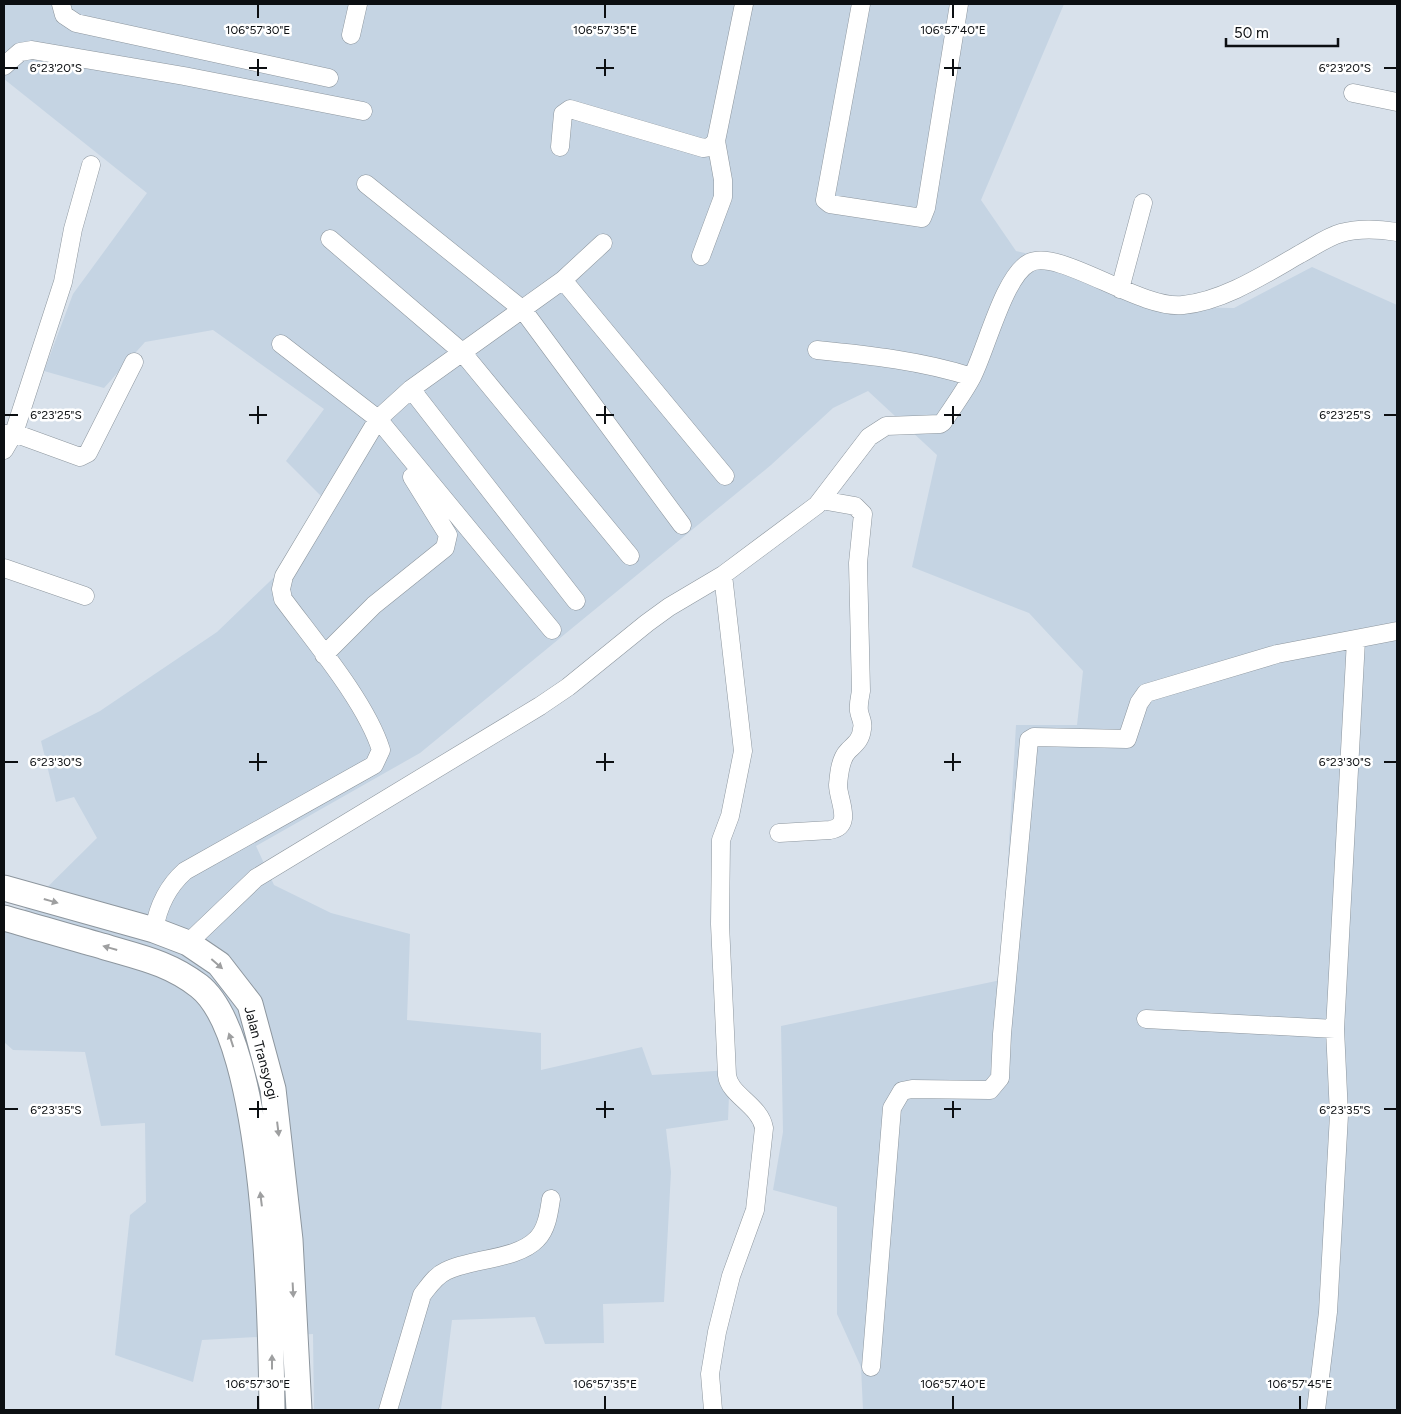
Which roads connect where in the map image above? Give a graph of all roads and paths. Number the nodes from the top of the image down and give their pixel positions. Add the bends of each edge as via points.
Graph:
1 (61, 4) edge
2 (358, 4) edge
3 (744, 4) edge
4 (861, 4) edge
5 (960, 4) edge
6 (351, 35) dead end
7 (4, 66) edge
8 (329, 78) dead end
9 (1353, 93) dead end
10 (1397, 102) edge
11 (363, 111) dead end
12 (716, 141) junction
13 (560, 147) dead end
14 (91, 165) dead end
15 (366, 184) dead end
16 (1143, 203) dead end
17 (1397, 232) edge
18 (330, 239) dead end
19 (603, 243) dead end
20 (701, 256) dead end
21 (563, 280) junction
22 (1120, 289) junction
23 (523, 310) junction
24 (281, 344) dead end
25 (817, 350) dead end
26 (462, 352) junction
27 (134, 362) dead end
28 (972, 377) junction
29 (410, 389) junction
30 (375, 424) junction
31 (9, 433) edge
32 (4, 450) edge
33 (726, 476) dead end
34 (821, 500) junction
35 (682, 525) dead end
36 (630, 556) dead end
37 (4, 568) edge
38 (724, 575) junction
39 (85, 596) dead end
40 (576, 601) dead end
41 (552, 630) dead end
42 (1397, 631) edge
43 (1356, 640) junction
44 (324, 655) junction
45 (779, 833) dead end
46 (4, 888) edge
47 (4, 918) edge
48 (154, 930) junction
49 (188, 943) junction
50 (1146, 1019) dead end
51 (1335, 1029) junction
52 (551, 1199) dead end
53 (871, 1367) dead end
54 (272, 1410) edge
55 (299, 1410) edge
56 (388, 1410) edge
57 (713, 1410) edge
58 (1316, 1410) edge

1 - 8 street via 64,15 76,23
2 - 6 street
3 - 12 street
4 - 5 street via 825,200 830,204 922,218
7 - 11 street via 20,52 32,50
9 - 10 street
12 - 13 street via 703,148 570,109 563,114
12 - 20 street via 724,180 723,197
14 - 31 street via 73,229 63,282
15 - 23 street
16 - 22 street
17 - 22 street via 1374,229 1342,233 1232,290 1195,304 1160,305
18 - 26 street
19 - 21 street
21 - 23 street
21 - 33 street
22 - 28 street via 1061,263 1030,262 1010,283
23 - 26 street
23 - 35 street
24 - 30 street
25 - 28 street via 854,353
26 - 29 street
26 - 36 street
27 - 31 street via 88,453 80,457
28 - 34 street via 940,424 886,426 869,437
29 - 30 street
29 - 40 street
30 - 41 street
30 - 44 street via 282,583 284,599
30 - 44 street via 421,488 448,535 447,544 374,605
31 - 32 street
34 - 38 street
34 - 45 street via 855,506 863,514 858,563 858,709 863,724 860,738 844,757 840,770 838,785 843,807 842,824 837,829
37 - 39 street
38 - 49 street via 669,607 540,706 256,878
38 - 57 street via 744,751 722,840 720,924 727,1075 729,1083 760,1116 764,1128 755,1210 733,1268 717,1332 710,1374
42 - 43 street
43 - 51 street
43 - 53 street via 1277,654 1146,693 1139,703 1127,739 1034,737 1029,740 1000,1078 990,1090 912,1089 902,1092 892,1108
44 - 48 street via 375,733 380,750 374,765 185,871 163,898
46 -> 48 highway, Jalan Transyogi
54 -> 47 highway, Jalan Transyogi via 272,1339 265,1227 248,1094 222,1013 200,987 169,966
48 - 49 highway, Jalan Transyogi
49 -> 55 highway, Jalan Transyogi via 219,964 250,1004 273,1089 290,1240
50 - 51 street
51 - 58 street via 1338,1135 1328,1312
52 - 56 street via 546,1224 530,1245 446,1270 433,1280 422,1296

